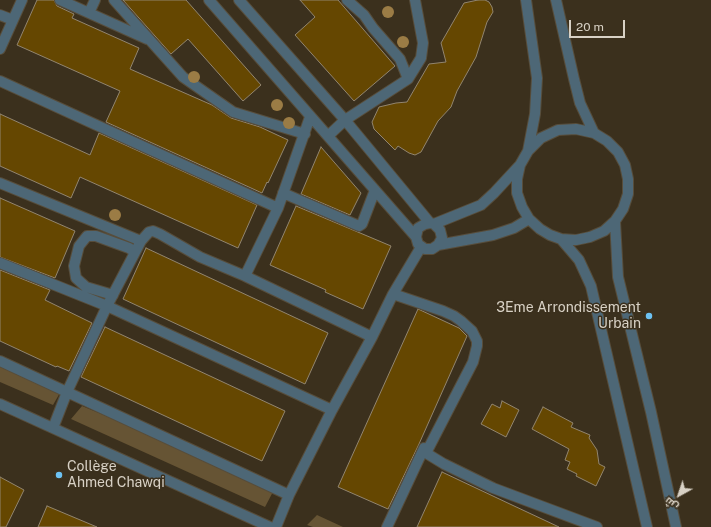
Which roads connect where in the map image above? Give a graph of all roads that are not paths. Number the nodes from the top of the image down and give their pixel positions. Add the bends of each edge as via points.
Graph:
1 (22, 0) edge
2 (60, 0) edge
3 (95, 0) edge
4 (114, 0) edge
5 (209, 0) edge
6 (239, 0) edge
7 (347, 0) edge
8 (415, 0) edge
9 (526, 0) edge
10 (556, 0) edge
11 (89, 13) junction
12 (0, 15) edge
13 (13, 20) junction
14 (150, 40) junction
15 (0, 49) edge
16 (408, 79) junction
17 (0, 81) edge
18 (310, 117) junction
19 (345, 120) junction
20 (594, 133) junction
21 (305, 134) junction
22 (328, 136) junction
23 (528, 151) junction
24 (520, 165) junction
25 (0, 183) edge
26 (375, 190) junction
27 (283, 193) junction
28 (278, 208) junction
29 (530, 219) junction
30 (615, 221) junction
31 (432, 224) junction
32 (416, 237) junction
33 (561, 239) junction
34 (141, 241) junction
35 (438, 245) junction
36 (421, 247) junction
37 (135, 252) junction
38 (0, 263) edge
39 (245, 276) junction
40 (393, 294) junction
41 (113, 295) junction
42 (107, 306) junction
43 (372, 337) junction
44 (0, 361) edge
45 (67, 392) junction
46 (0, 404) edge
47 (332, 410) junction
48 (53, 428) junction
49 (426, 453) junction
50 (289, 495) junction
51 (270, 527) edge
52 (276, 527) edge
53 (386, 527) edge
54 (597, 527) edge
55 (647, 527) edge
56 (676, 527) edge

1 - 13 street
2 - 11 street
3 - 11 street
4 - 14 street
5 - 18 street
6 - 19 street
7 - 16 street via 364,15 400,60
8 - 16 street via 423,43 421,58
9 - 23 street via 537,78 535,114
10 - 20 street via 580,102
11 - 14 street
12 - 13 street
13 - 15 street
14 - 21 street via 183,77 233,112
16 - 19 street
17 - 28 street
18 - 21 street
18 - 22 street
19 - 22 street
19 - 31 street
20 - 23 street via 576,129 558,130 541,138
20 - 30 street via 608,141 625,165 628,194 623,209
21 - 27 street
22 - 26 street
23 - 24 street
24 - 29 street via 517,193
24 - 31 street via 481,205
25 - 34 street
26 - 27 street via 359,226
26 - 32 street
27 - 28 street
28 - 39 street
29 - 33 street via 540,229
29 - 35 street via 493,235
30 - 33 street via 604,231 590,238
30 - 56 street via 618,277
31 - 32 street via 418,228
31 - 35 street via 442,234
32 - 36 street
33 - 55 street via 579,260 591,286
34 - 37 street
34 - 39 street via 152,231 200,257
35 - 36 street via 429,250
36 - 40 street
37 - 41 street
37 - 41 street via 96,236 87,236 79,246 74,266 76,278 86,287
38 - 42 street
39 - 43 street
40 - 43 street
40 - 49 street via 454,316 472,331 477,341 473,362
41 - 42 street
42 - 45 street
42 - 47 street
43 - 47 street
44 - 45 street
45 - 48 street
45 - 50 street
46 - 48 street
47 - 50 street
48 - 51 street
49 - 53 street via 424,448
49 - 54 street via 492,488
50 - 52 street

